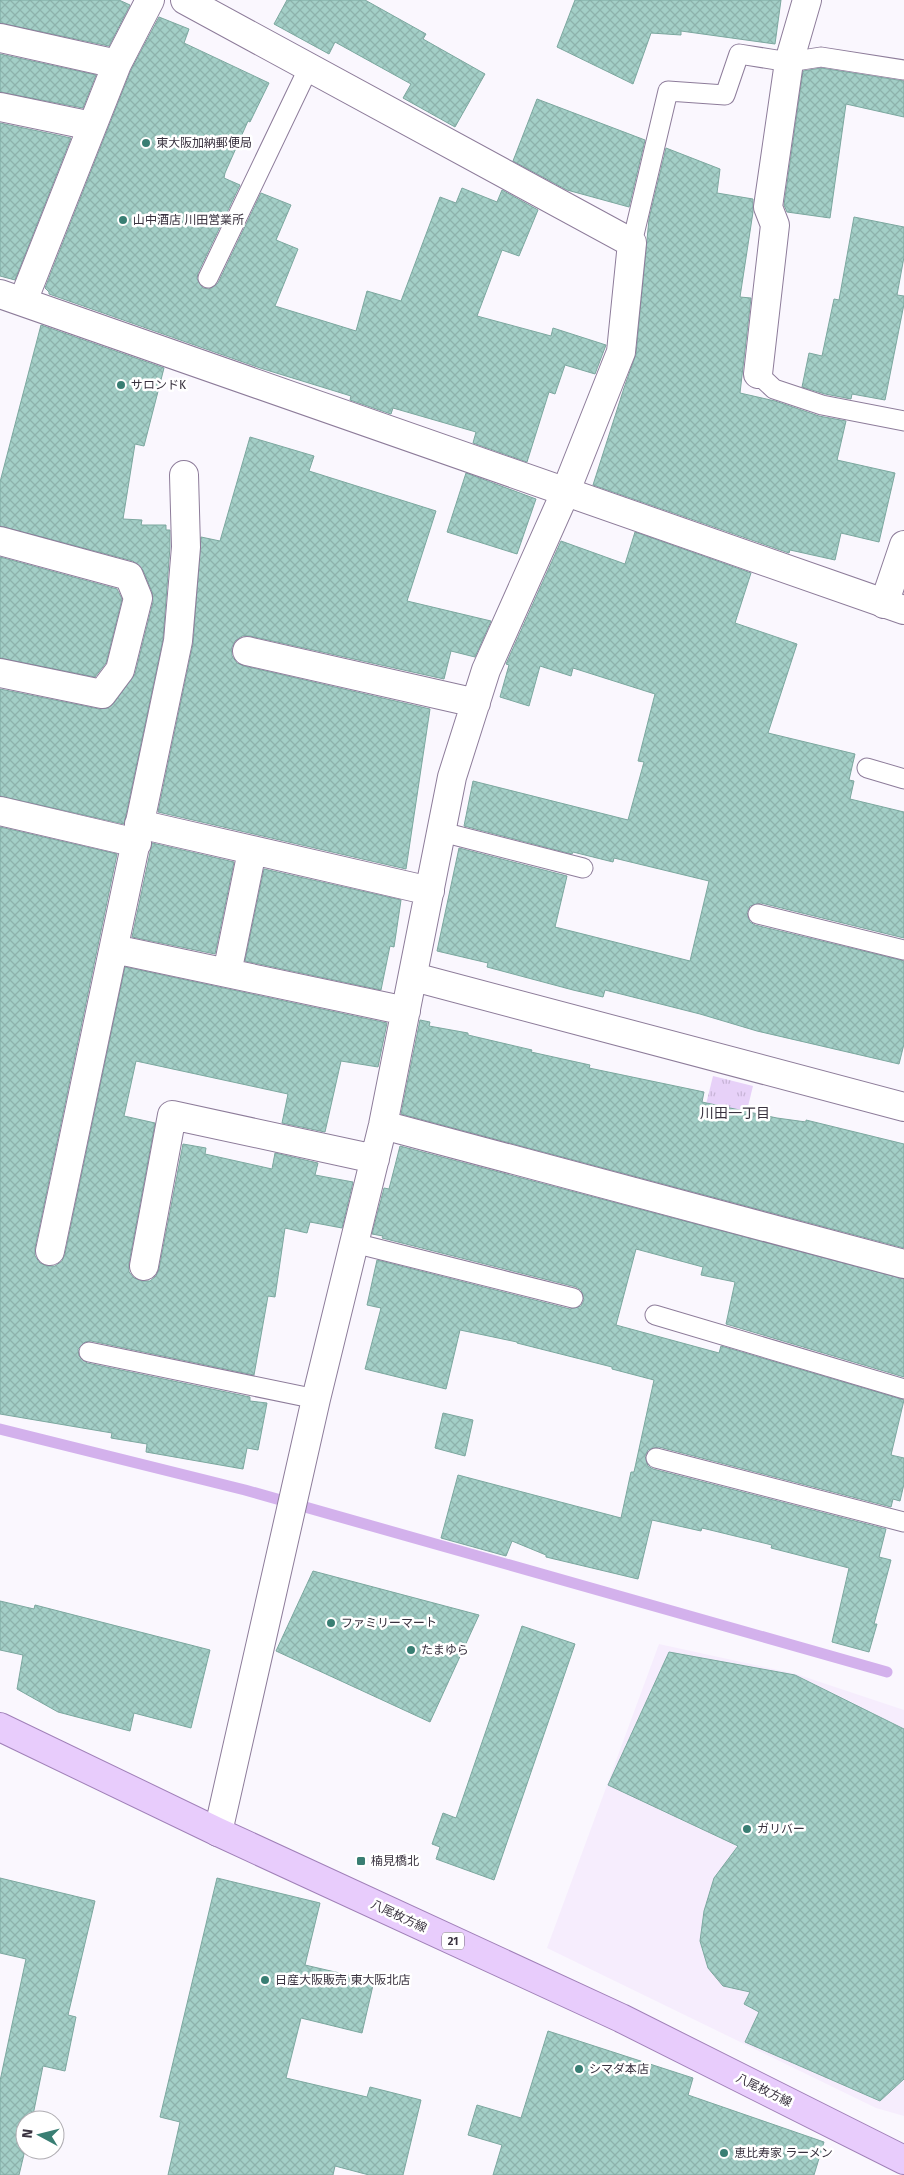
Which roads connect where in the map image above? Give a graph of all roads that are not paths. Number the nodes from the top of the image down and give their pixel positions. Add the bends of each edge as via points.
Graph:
1 (150, 0) edge
2 (186, 0) edge
3 (807, 0) edge
4 (0, 38) edge
5 (789, 62) junction
6 (117, 64) junction
7 (309, 68) junction
8 (904, 70) edge
9 (0, 107) edge
10 (92, 126) junction
11 (632, 243) junction
12 (208, 278) dead end
13 (11, 298) edge
14 (758, 374) joint
15 (904, 421) edge
16 (184, 475) dead end
17 (565, 493) junction
18 (0, 541) edge
19 (904, 545) edge
20 (894, 607) edge
21 (247, 651) dead end
22 (0, 673) edge
23 (476, 703) junction
24 (867, 768) dead end
25 (904, 779) edge
26 (0, 811) edge
27 (442, 832) junction
28 (138, 834) junction
29 (252, 850) junction
30 (583, 868) dead end
31 (430, 891) junction
32 (758, 914) dead end
33 (114, 949) junction
34 (904, 950) edge
35 (227, 973) junction
36 (414, 977) junction
37 (406, 1011) junction
38 (904, 1106) edge
39 (383, 1125) junction
40 (375, 1160) junction
41 (354, 1243) junction
42 (50, 1251) dead end
43 (904, 1264) edge
44 (144, 1266) dead end
45 (573, 1298) dead end
46 (655, 1315) dead end
47 (89, 1352) dead end
48 (904, 1389) edge
49 (316, 1399) junction
50 (656, 1458) dead end
51 (904, 1522) edge
52 (0, 1727) edge
53 (218, 1832) junction
54 (904, 2160) edge

1 - 6 street
2 - 7 street
3 - 5 street
4 - 6 street
5 - 8 lane via 821,57
5 - 11 lane via 739,54 725,95 668,91
5 - 14 street via 768,207 775,225
6 - 10 street
7 - 11 street
7 - 12 lane
9 - 10 street
10 - 13 street
11 - 17 street via 621,352
13 - 17 street
14 - 15 lane via 774,389 822,405
16 - 28 street via 186,547 178,641
17 - 20 street
17 - 23 street via 486,670
18 - 22 street via 129,576 138,598 120,670 102,694
19 - 20 street
21 - 23 street
23 - 27 street via 452,778
24 - 25 lane
26 - 28 street
27 - 30 lane
27 - 31 street
28 - 29 street
28 - 33 street
29 - 31 street
29 - 35 street
31 - 36 street
32 - 34 lane
33 - 35 street
33 - 42 street
35 - 37 street
36 - 37 street
36 - 38 street
37 - 39 street
39 - 40 street
39 - 43 street
40 - 41 street
40 - 44 street via 172,1115
41 - 45 lane
41 - 49 street
46 - 48 lane
47 - 49 lane
49 - 53 street
50 - 51 lane
52 - 53 main road, 八尾枚方線 / 21
53 - 54 main road, 八尾枚方線 / 21 via 621,2018

